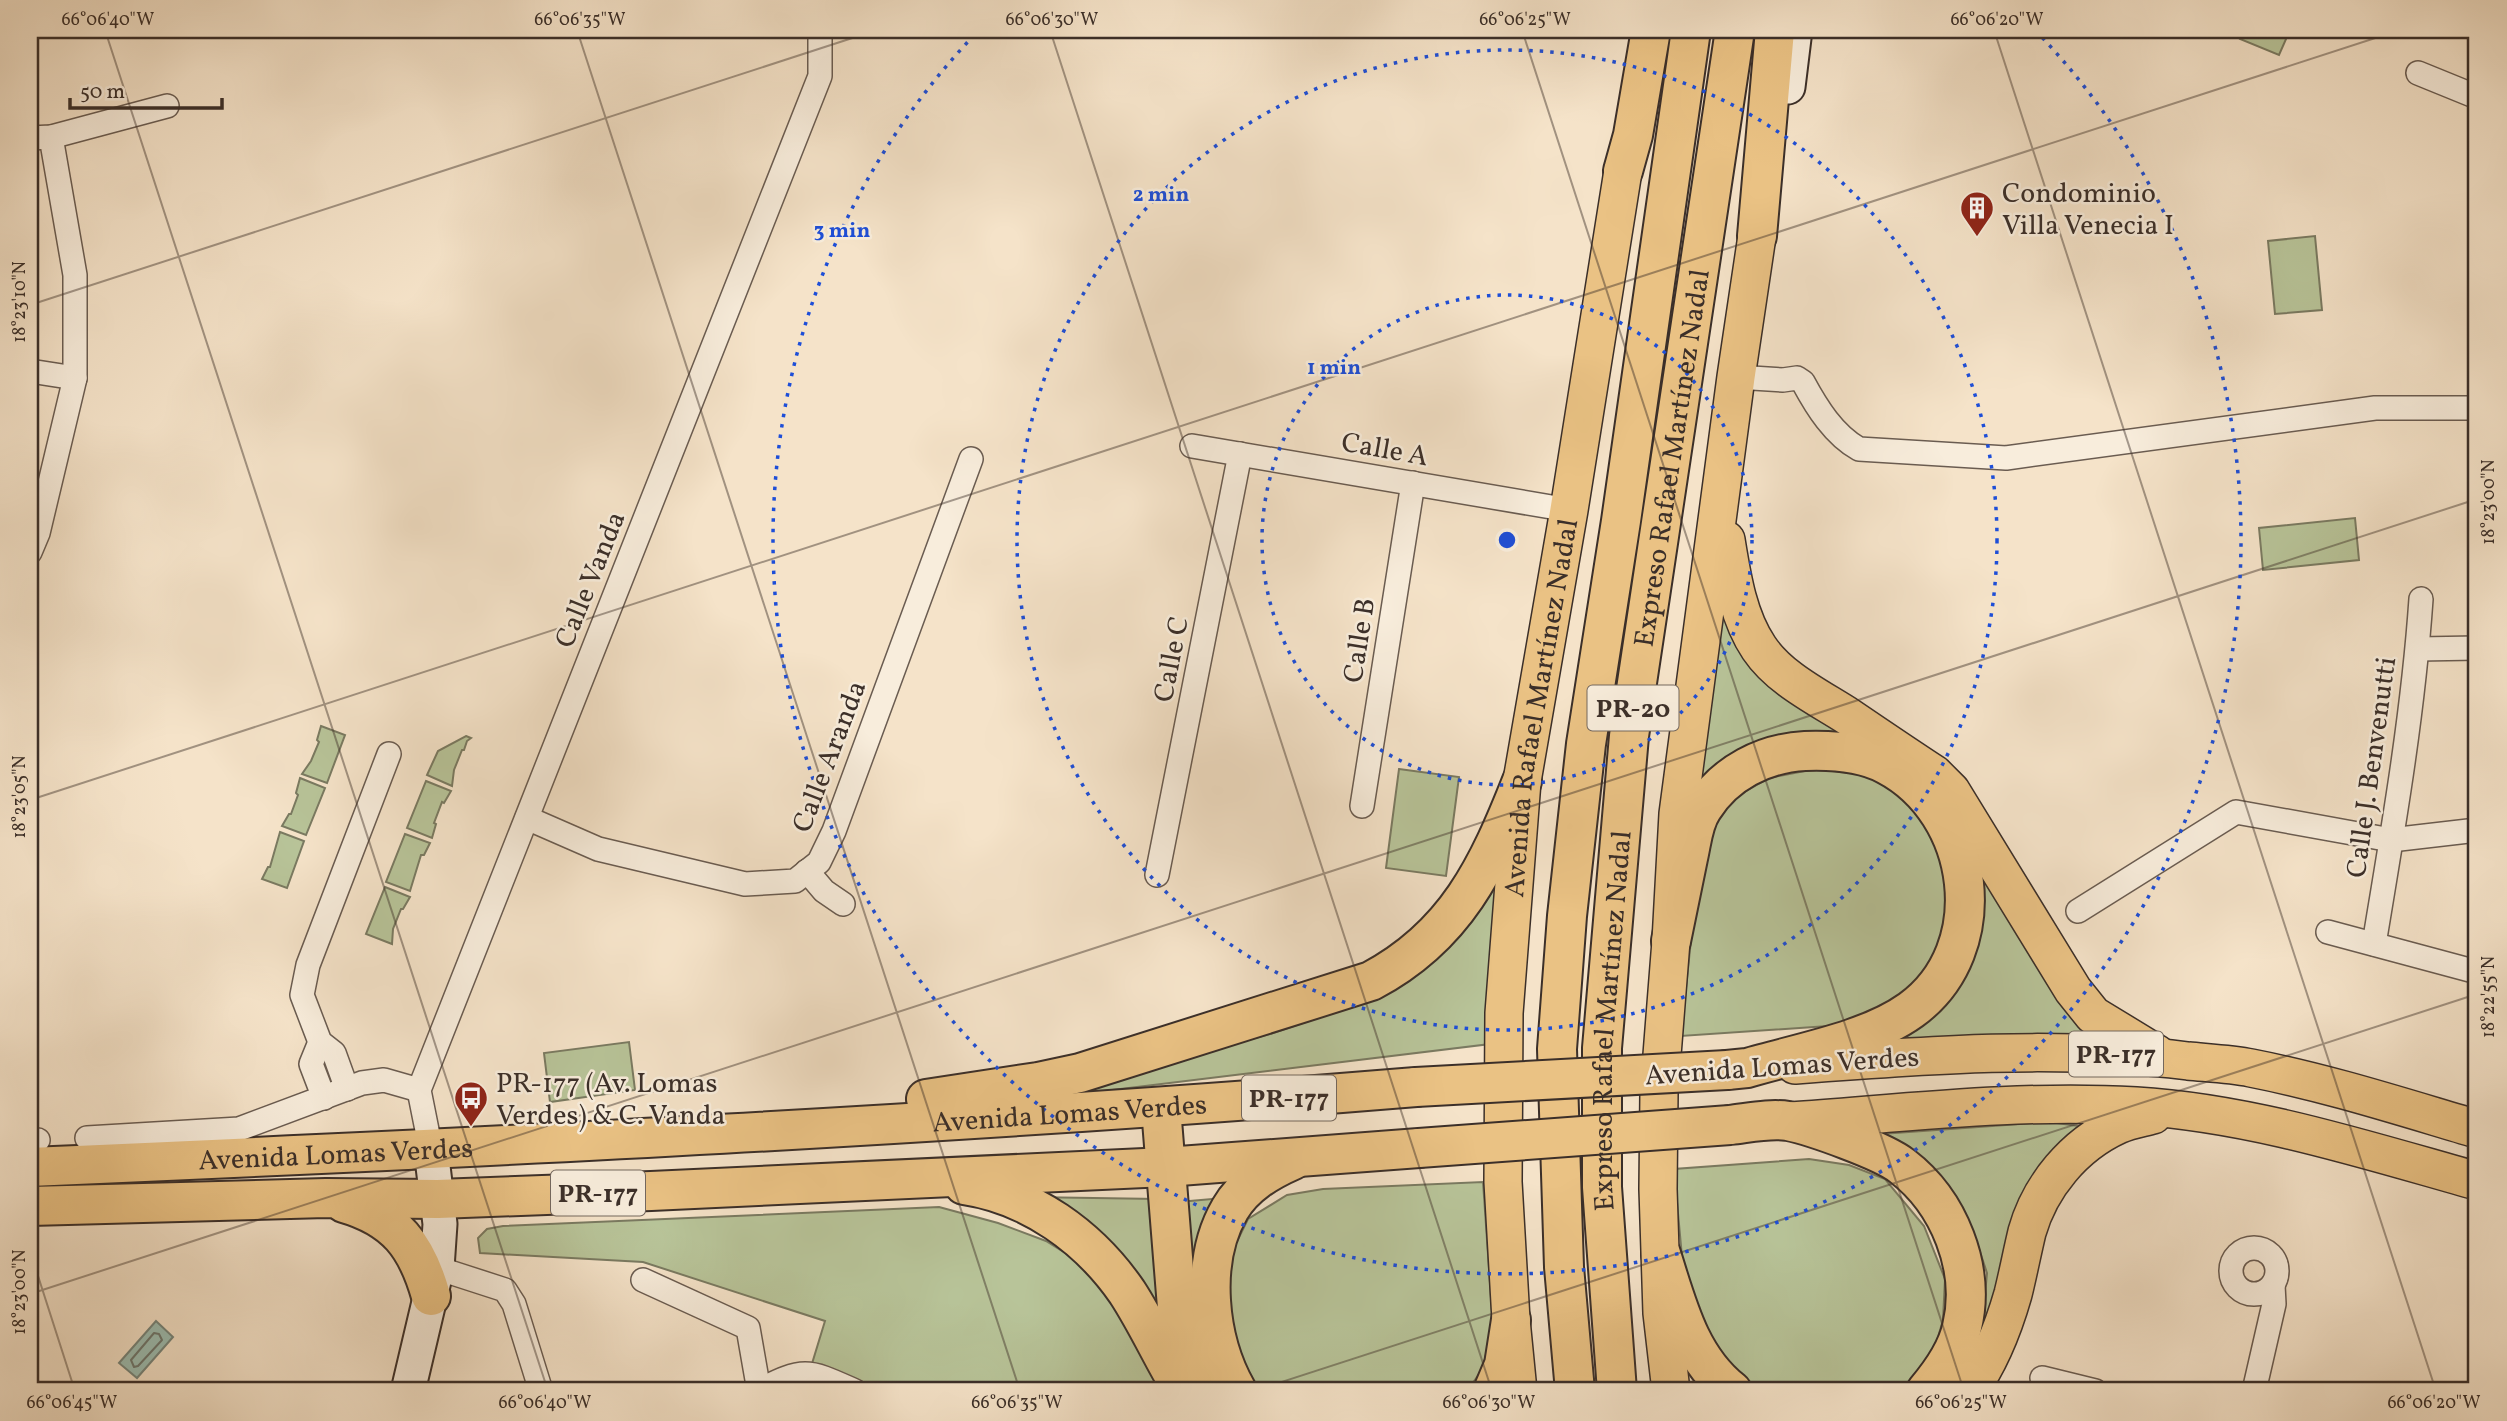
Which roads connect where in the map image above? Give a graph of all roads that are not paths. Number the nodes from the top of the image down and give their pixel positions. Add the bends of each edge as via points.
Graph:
1 (820, 30) edge
2 (1635, 30) edge
3 (1651, 30) edge
4 (1691, 30) edge
5 (1735, 30) edge
6 (1775, 30) edge
7 (1795, 30) edge
8 (2418, 73) dead end
9 (2477, 97) edge
10 (167, 106) dead end
11 (40, 137) edge
12 (1623, 171) junction
13 (1757, 236) junction
14 (30, 372) edge
15 (1736, 377) junction
16 (75, 378) junction
17 (2477, 408) edge
18 (1192, 446) dead end
19 (1240, 454) junction
20 (971, 459) dead end
21 (1413, 483) junction
22 (1720, 508) junction
23 (1569, 510) junction
24 (30, 552) edge
25 (2421, 599) dead end
26 (2477, 648) edge
27 (2418, 649) junction
28 (389, 754) dead end
29 (1522, 781) junction
30 (1362, 806) dead end
31 (527, 818) junction
32 (2477, 830) edge
33 (2391, 840) junction
34 (807, 871) junction
35 (1157, 875) dead end
36 (843, 904) dead end
37 (2078, 911) dead end
38 (2328, 932) dead end
39 (1671, 941) junction
40 (2374, 944) junction
41 (2477, 972) edge
42 (320, 1042) junction
43 (2163, 1058) junction
44 (1737, 1069) junction
45 (347, 1089) junction
46 (419, 1090) junction
47 (324, 1098) junction
48 (1161, 1108) junction
49 (2172, 1110) junction
50 (1786, 1121) junction
51 (815, 1127) junction
52 (2477, 1129) edge
53 (86, 1138) dead end
54 (32, 1149) edge
55 (431, 1150) junction
56 (1300, 1157) junction
57 (1166, 1167) junction
58 (921, 1178) junction
59 (2477, 1181) edge
60 (326, 1198) junction
61 (438, 1199) junction
62 (30, 1206) edge
63 (1661, 1254) junction
64 (643, 1280) dead end
65 (434, 1282) junction
66 (2273, 1285) dead end
67 (1511, 1320) junction
68 (2042, 1378) dead end
69 (408, 1391) edge
70 (541, 1391) edge
71 (759, 1391) edge
72 (855, 1391) edge
73 (1183, 1391) edge
74 (1196, 1391) edge
75 (1237, 1391) edge
76 (1493, 1391) edge
77 (1518, 1391) edge
78 (1575, 1391) edge
79 (1617, 1391) edge
80 (1671, 1391) edge
81 (1732, 1391) edge
82 (1926, 1391) edge
83 (1969, 1391) edge
84 (2095, 1391) edge
85 (2254, 1391) edge

1 - 31 street, Calle Vanda via 820,76
2 - 12 main road, Avenida Rafael Martínez Nadal via 1621,134
3 - 12 highway
4 - 78 highway, Expreso Rafael Martínez Nadal / PR-20 via 1586,744 1567,916 1558,1049 1564,1267
5 - 79 highway, Expreso Rafael Martínez Nadal / PR-20 via 1629,736 1602,1048 1602,1187
6 - 13 highway
7 - 13 main road via 1783,127
8 - 9 street
10 - 11 street
11 - 16 street via 75,275
12 - 23 main road, Avenida Rafael Martínez Nadal
13 - 15 main road
14 - 16 street
15 - 17 street via 1783,380 1794,390 1808,391 1834,429 1860,449 2006,458 2375,408
15 - 22 main road
16 - 24 street
18 - 19 street, Calle A
19 - 21 street, Calle A
19 - 35 street, Calle C
20 - 34 street, Calle Aranda via 834,831 819,862
21 - 23 street, Calle A
21 - 30 street, Calle B
22 - 39 main road via 1678,814
22 - 43 main road via 1739,605 1759,648 1772,664 1934,774 1951,791 2073,990 2093,1015
23 - 29 main road, Avenida Rafael Martínez Nadal
25 - 27 street, Calle J. Benvenutti
26 - 27 street
27 - 33 street, Calle J. Benvenutti
28 - 42 street via 308,965 302,995
29 - 51 highway via 1477,878 1452,917 1408,958 1371,981 1080,1073 922,1100
29 - 67 main road, Avenida Rafael Martínez Nadal via 1504,1013 1503,1182
31 - 34 street, Calle Aranda via 598,849 745,884 795,881
31 - 46 street, Calle Vanda
32 - 33 street
33 - 37 street via 2236,813
33 - 40 street, Calle J. Benvenutti
34 - 36 street
38 - 40 street
39 - 44 highway via 1696,820 1718,788 1757,762 1791,751 1842,751 1886,764 1905,776 1938,812 1957,852 1966,910 1955,955 1937,985 1913,1008 1877,1029
39 - 63 main road via 1659,1093
40 - 41 street
42 - 45 street via 334,1053
42 - 47 street via 311,1064
43 - 44 main road, Avenida Lomas Verdes / PR-177 via 2090,1052 2011,1053
43 - 52 main road, Avenida Lomas Verdes / PR-177 via 2249,1068 2358,1093
44 - 48 highway, Avenida Lomas Verdes / PR-177, bridge via 1416,1087
45 - 46 street via 384,1080
45 - 47 street
46 - 55 street
47 - 53 street via 239,1129
48 - 51 highway, Avenida Lomas Verdes / PR-177
48 - 57 highway
49 - 50 main road, Avenida Lomas Verdes / PR-177 via 2074,1104
49 - 59 main road, Avenida Lomas Verdes / PR-177 via 2213,1114 2342,1144
49 - 83 main road via 2098,1136 2057,1172 2028,1229 1998,1339
50 - 56 highway, Avenida Lomas Verdes / PR-177, bridge
50 - 82 highway via 1836,1136 1900,1164 1942,1211 1966,1276 1966,1297 1962,1328 1953,1350
51 - 55 highway, Avenida Lomas Verdes / PR-177
54 - 55 highway, Avenida Lomas Verdes / PR-177
55 - 61 main road
56 - 57 highway, Avenida Lomas Verdes / PR-177
56 - 75 highway via 1272,1169 1241,1195 1230,1209 1212,1258 1215,1327 1221,1357
57 - 58 highway, Avenida Lomas Verdes / PR-177
57 - 74 highway via 1179,1332
58 - 61 highway, Avenida Lomas Verdes / PR-177
58 - 73 highway via 976,1187 1024,1203 1088,1245 1126,1292
60 - 61 highway, Avenida Lomas Verdes / PR-177
60 - 62 highway, Avenida Lomas Verdes / PR-177
60 - 65 highway via 363,1209 388,1223 410,1245
61 - 65 main road
63 - 80 main road
63 - 81 highway via 1693,1344 1708,1370
64 - 71 street via 748,1328
65 - 69 main road
65 - 70 street via 505,1290 514,1304
66 - 85 street via 2274,1304
67 - 76 highway via 1504,1365
67 - 77 main road, Avenida Rafael Martínez Nadal
68 - 84 street
71 - 72 street via 791,1375 816,1374

